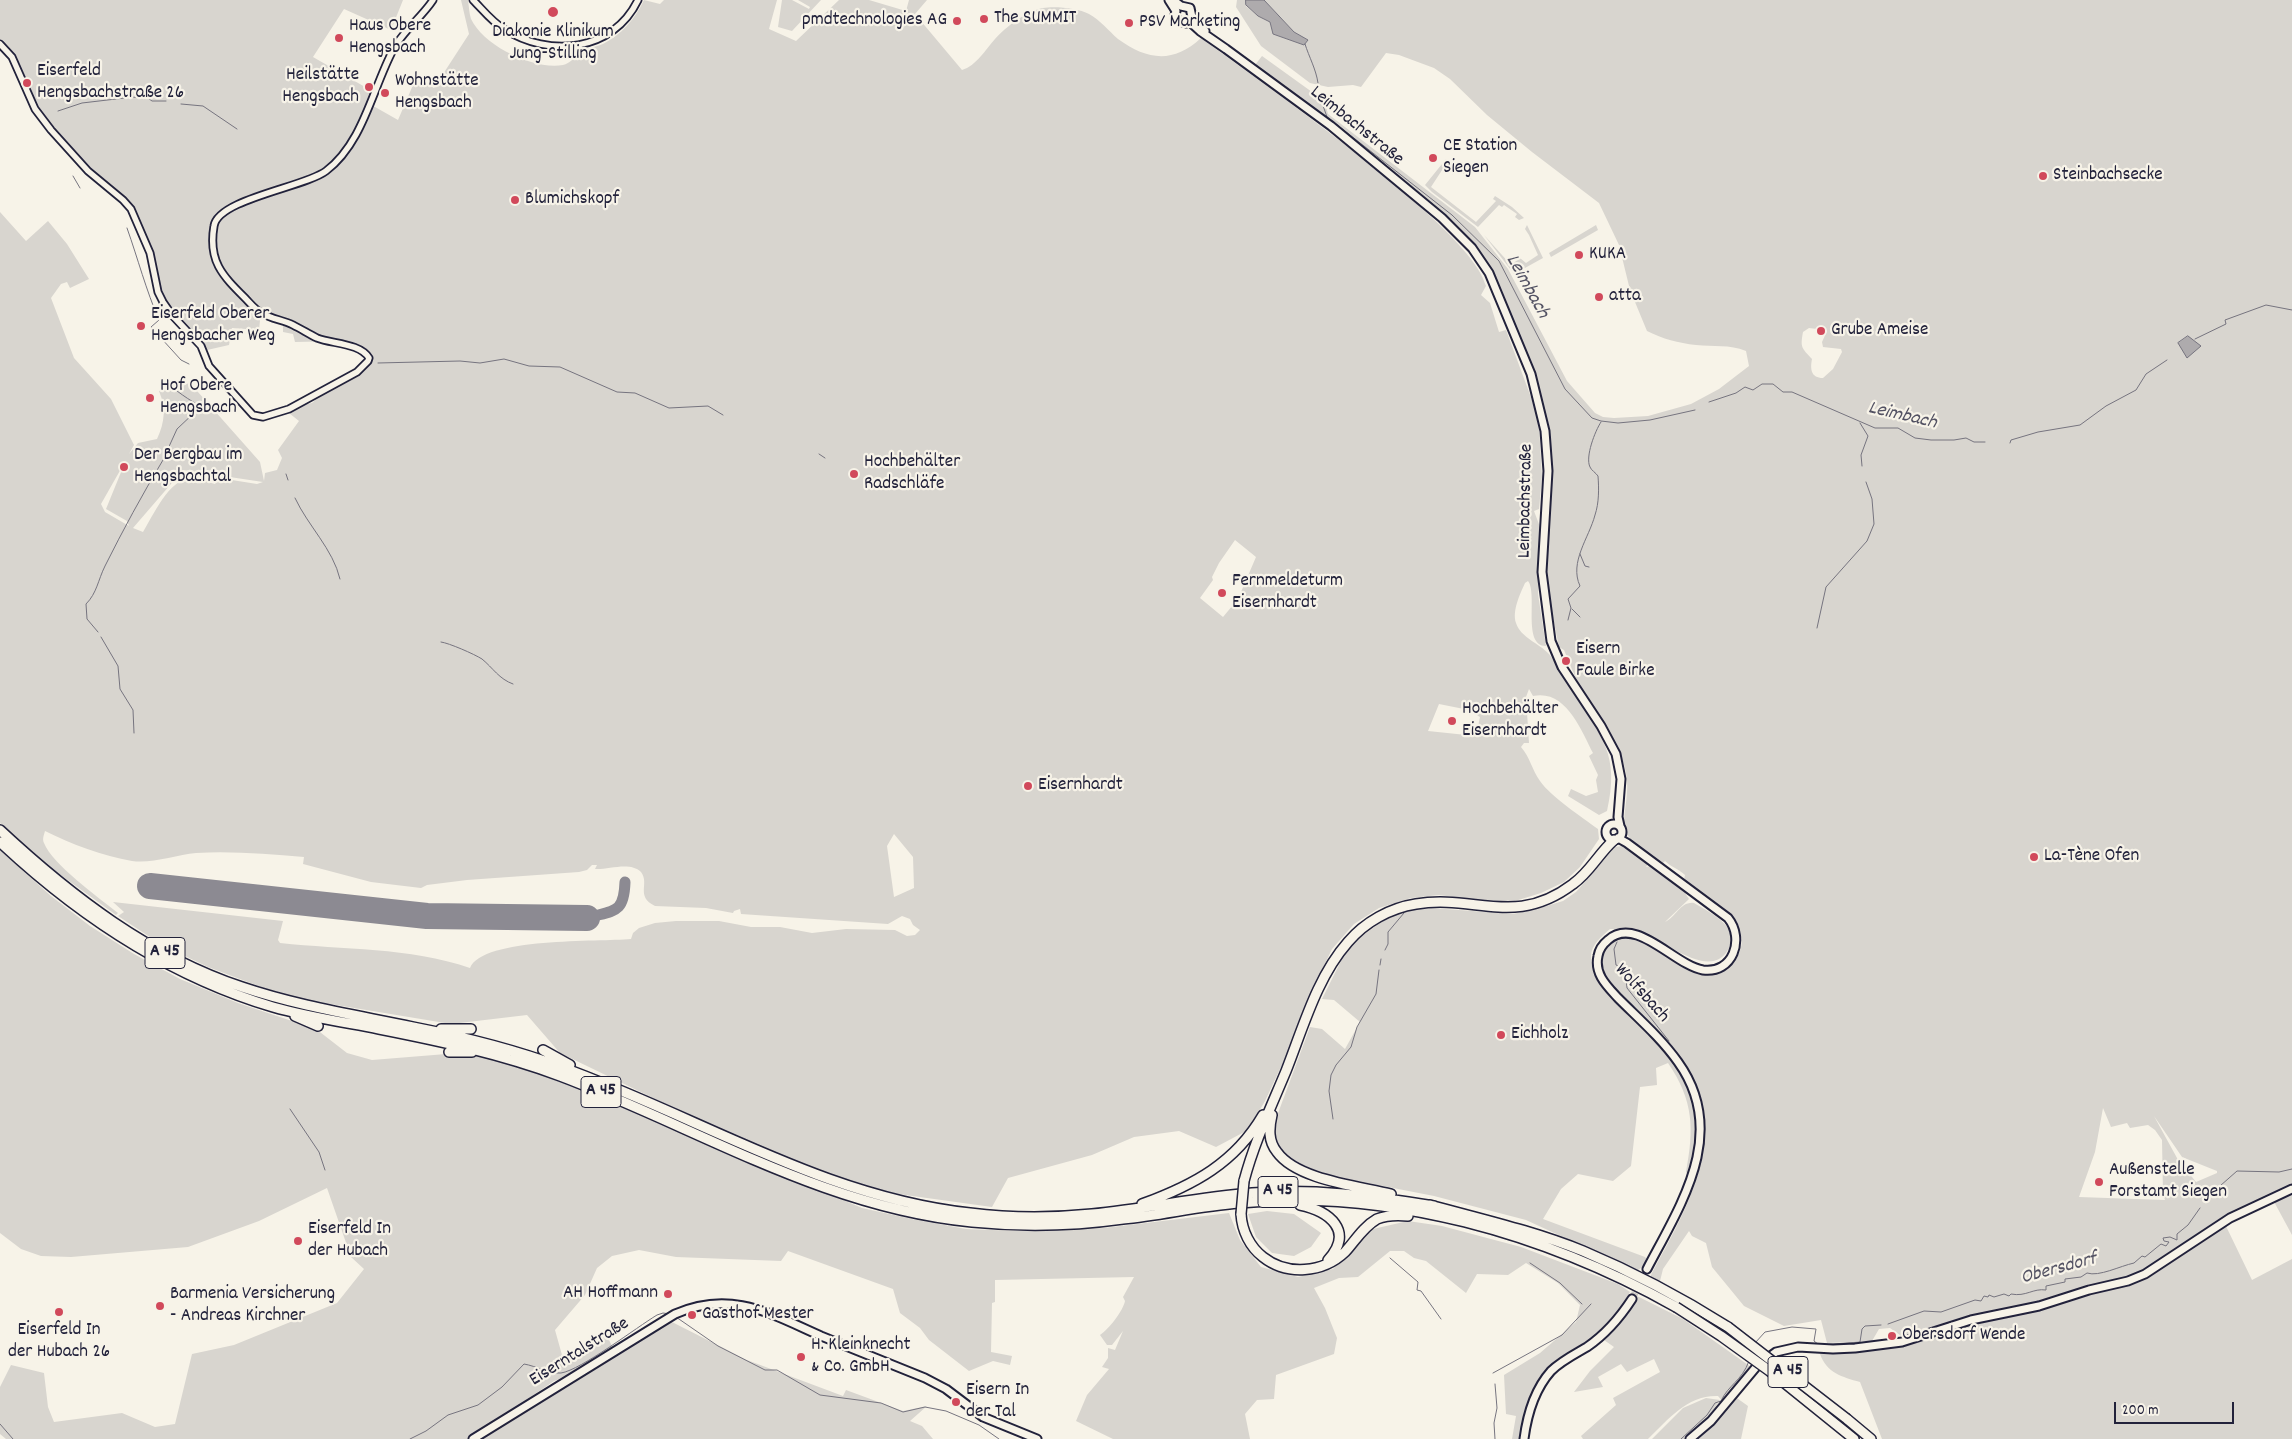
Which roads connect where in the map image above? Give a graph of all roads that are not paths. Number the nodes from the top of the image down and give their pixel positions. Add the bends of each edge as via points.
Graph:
1 (433, 0) edge
2 (473, 0) edge
3 (638, 0) edge
4 (1171, 0) edge
5 (1178, 8) junction
6 (1190, 19) junction
7 (0, 44) edge
8 (1616, 825) junction
9 (0, 830) edge
10 (1615, 838) junction
11 (0, 842) edge
12 (274, 1007) junction
13 (318, 1026) dead end
14 (412, 1026) junction
15 (471, 1029) dead end
16 (543, 1050) dead end
17 (449, 1052) dead end
18 (487, 1052) junction
19 (603, 1083) junction
20 (1277, 1093) junction
21 (700, 1131) junction
22 (824, 1183) junction
23 (2292, 1189) edge
24 (1280, 1200) junction
25 (1434, 1206) junction
26 (1122, 1210) junction
27 (1453, 1220) junction
28 (1319, 1267) junction
29 (1647, 1269) tunnel mouth
30 (1632, 1299) tunnel mouth
31 (1678, 1303) junction
32 (473, 1439) edge
33 (1037, 1439) edge
34 (1524, 1439) edge
35 (1690, 1439) edge
36 (1854, 1439) edge
37 (1871, 1439) edge

1 - 7 street via 393,49 355,137 340,159 320,175 222,212 215,220 213,240 219,270 258,311 317,338 364,352 369,358 357,372 289,408 263,417 253,415 240,401 209,366 201,346 172,315 158,292 150,253 131,209 88,171 51,130 35,109 15,62
2 - 3 street via 499,26 517,37 559,48 589,43 612,31 628,16
4 - 5 main road, Leimbachstraße
5 - 6 main road, Leimbachstraße via 1190,8
5 - 6 main road, Leimbachstraße via 1178,21 1183,23
6 - 8 main road, Leimbachstraße via 1200,31 1331,126 1442,218 1472,248 1489,273 1531,374 1545,431 1548,471 1542,572 1551,641 1569,680 1616,754 1621,779
8 - 10 main road, Leimbachstraße
8 - 10 main road, Leimbachstraße via 1606,830
9 - 14 highway, A 45 via 46,873 97,912 190,966 276,998
10 - 20 highway via 1594,865 1572,885 1536,903 1504,908 1449,902 1415,904 1388,912 1364,926 1328,971
10 - 29 main road, Wolfsbach via 1627,843 1728,918 1737,939 1729,960 1720,967 1707,970 1689,965 1633,934 1610,938 1599,952 1597,965 1600,977 1679,1064 1690,1086 1698,1115 1699,1147 1692,1178
11 - 12 highway, A 45 via 68,901 121,938 187,974
12 - 13 highway
12 - 18 highway, A 45
14 - 15 highway
14 - 19 highway, A 45 via 491,1044
16 - 19 highway
17 - 18 highway
18 - 21 highway, A 45 via 557,1075
19 - 21 highway, A 45
20 - 25 highway via 1270,1136 1275,1150 1285,1161 1323,1178
20 - 26 highway via 1251,1133 1210,1173 1183,1188
20 - 28 highway, bridge via 1244,1181 1241,1214 1247,1236 1266,1259 1288,1269
21 - 22 highway, A 45
22 - 24 highway, A 45 via 881,1206 927,1216 1026,1226 1090,1223
22 - 26 highway, A 45 via 912,1204 972,1214 1056,1216
23 - 35 main road via 2230,1218 2128,1281 2040,1306 1971,1320 1902,1342 1841,1349 1798,1347 1776,1352 1757,1366 1711,1421
24 - 27 highway, A 45 via 1366,1205
24 - 28 highway via 1319,1210 1335,1223 1339,1237 1337,1250
25 - 26 highway, A 45 via 1357,1195 1279,1192 1203,1198
25 - 31 highway, A 45 via 1508,1225 1582,1251 1619,1267
27 - 28 highway via 1400,1215 1384,1217 1364,1230 1335,1260
27 - 31 highway, A 45 via 1573,1257
30 - 34 main road via 1612,1327 1548,1376 1535,1397
31 - 36 highway, A 45, bridge
31 - 37 highway, A 45, bridge via 1706,1313 1751,1344
32 - 33 main road, Eiserntalstraße via 673,1315 697,1306 719,1303 766,1310 933,1382 983,1416

